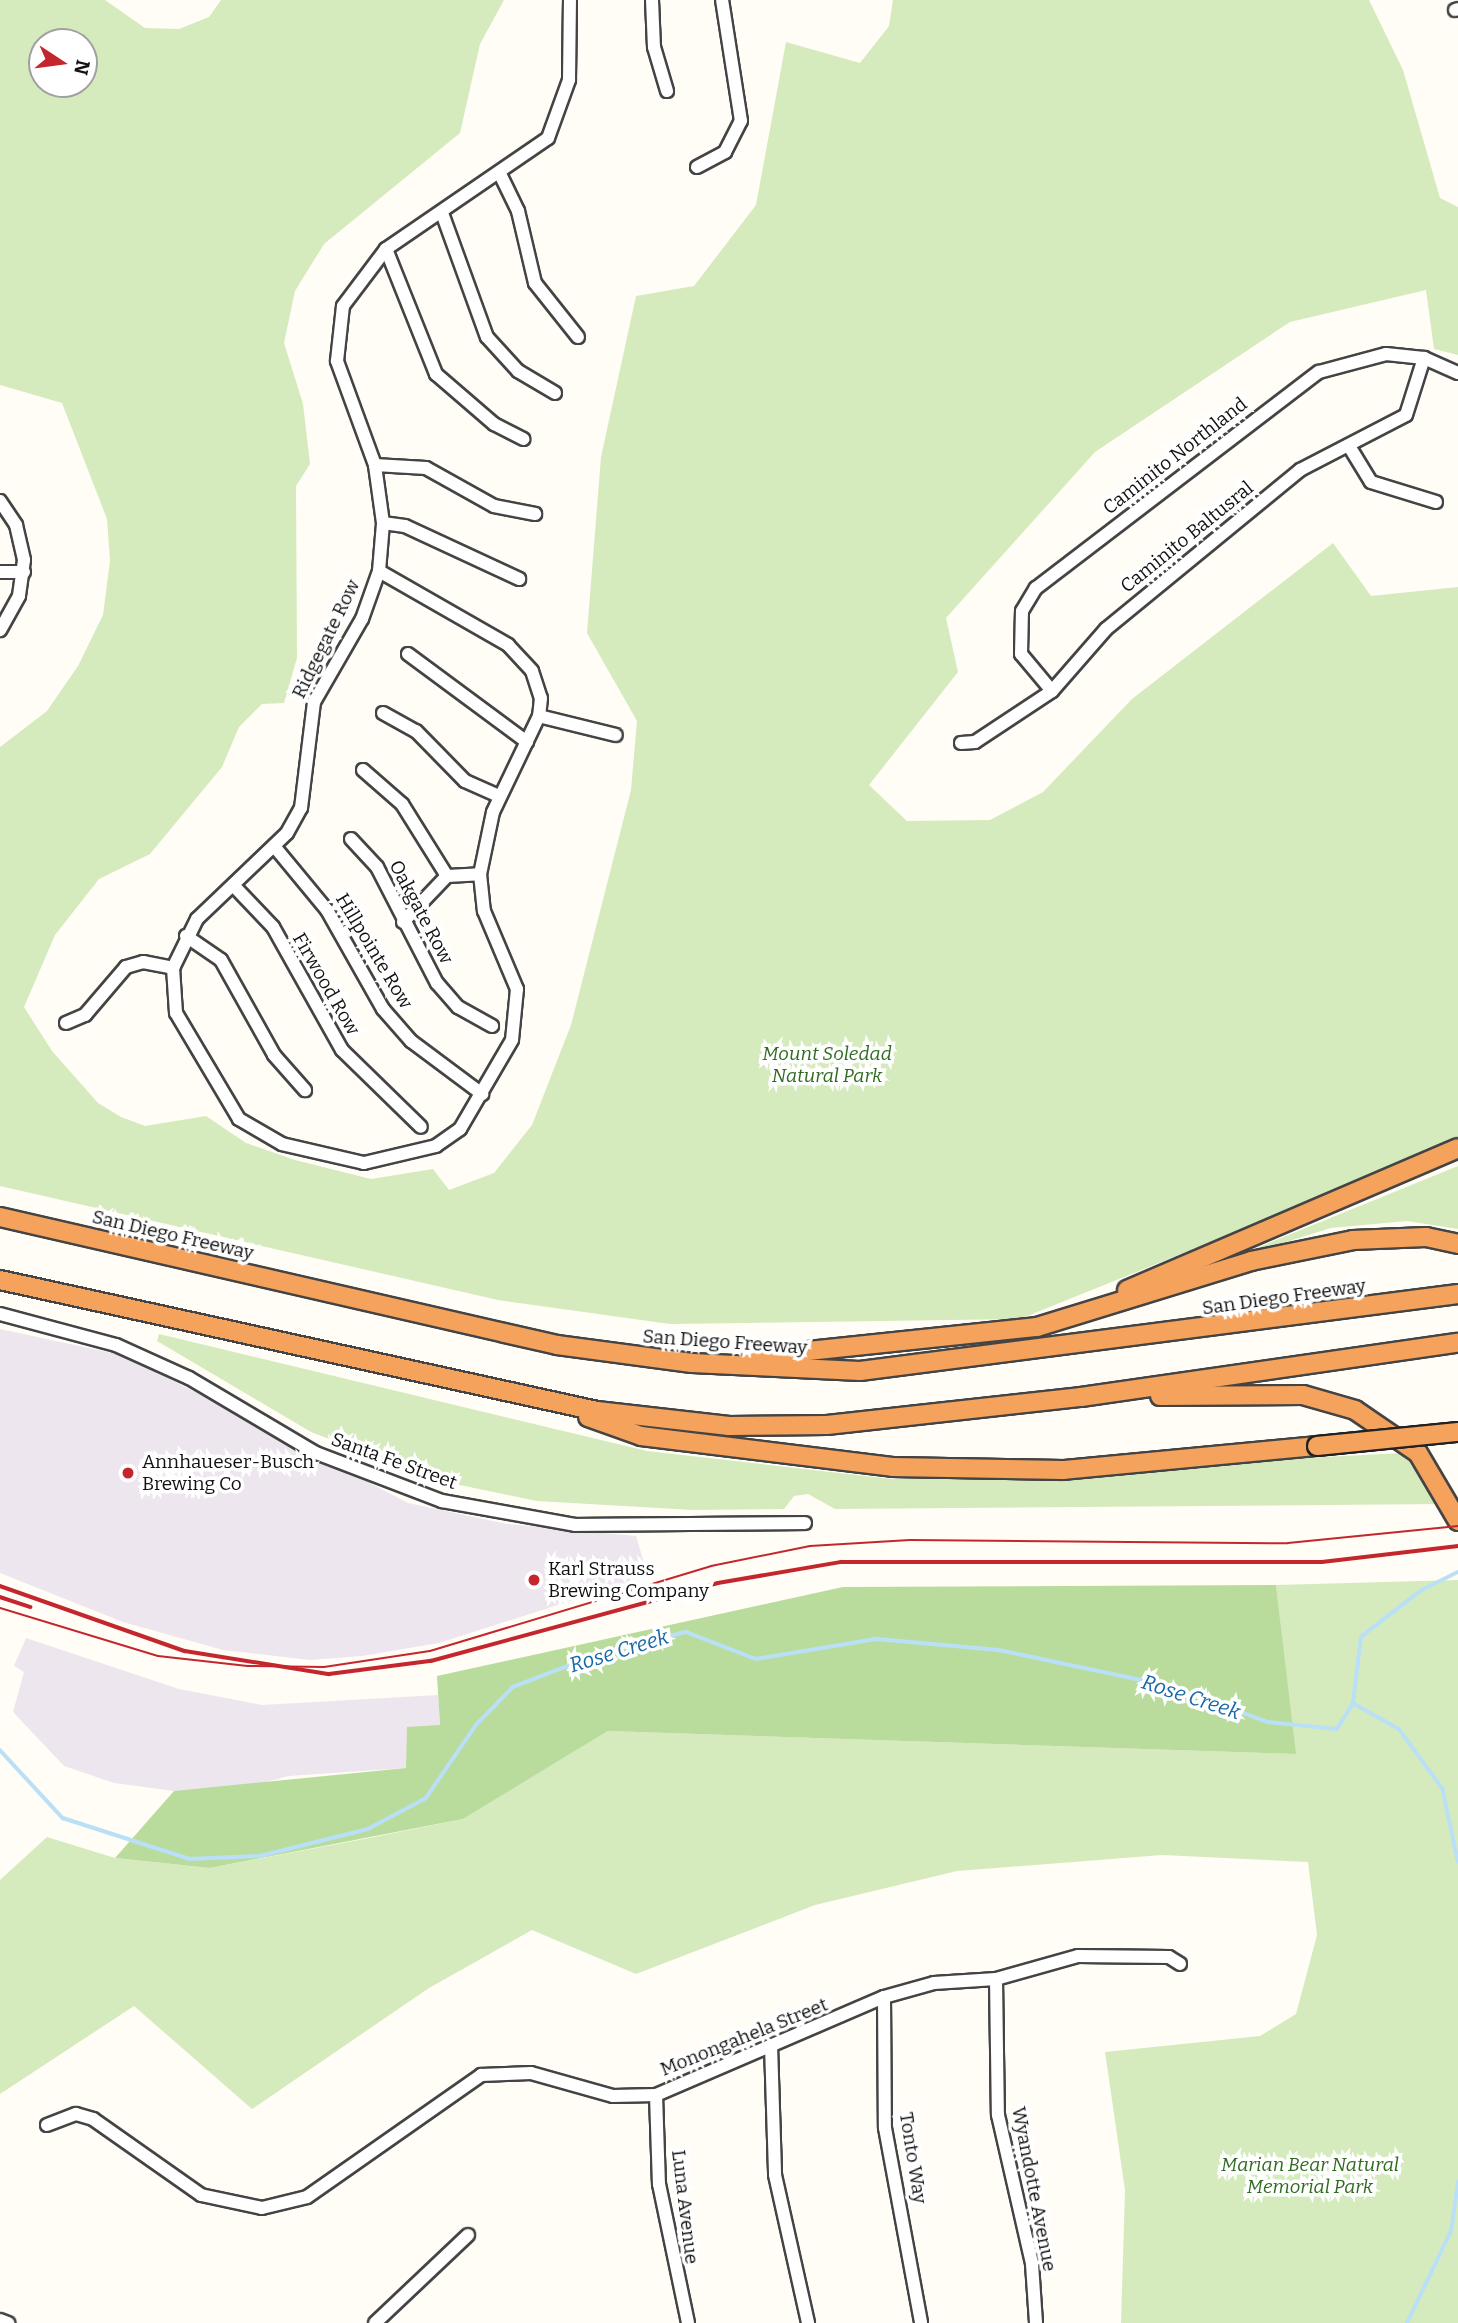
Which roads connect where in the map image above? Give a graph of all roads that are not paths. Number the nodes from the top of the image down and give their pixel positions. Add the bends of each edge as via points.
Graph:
1 (570, 0) edge
2 (652, 0) edge
3 (722, 0) edge
4 (667, 90) dead end
5 (697, 167) dead end
6 (501, 176) junction
7 (442, 213) junction
8 (386, 250) junction
9 (578, 337) dead end
10 (1424, 358) junction
11 (1458, 373) edge
12 (555, 393) dead end
13 (523, 439) dead end
14 (1349, 446) junction
15 (375, 465) junction
16 (0, 501) edge
17 (1436, 502) dead end
18 (535, 514) dead end
19 (383, 523) junction
20 (379, 571) junction
21 (0, 572) edge
22 (24, 572) junction
23 (519, 579) dead end
24 (0, 630) edge
25 (408, 654) dead end
26 (1052, 691) junction
27 (383, 713) dead end
28 (539, 716) junction
29 (616, 735) dead end
30 (527, 743) junction
31 (961, 743) dead end
32 (363, 770) dead end
33 (499, 796) junction
34 (351, 839) dead end
35 (274, 846) junction
36 (480, 874) junction
37 (447, 876) junction
38 (233, 886) junction
39 (403, 922) junction
40 (186, 936) junction
41 (173, 968) junction
42 (66, 1023) dead end
43 (492, 1026) dead end
44 (305, 1090) dead end
45 (482, 1094) junction
46 (421, 1127) dead end
47 (1458, 1148) edge
48 (0, 1217) edge
49 (1458, 1244) edge
50 (0, 1280) edge
51 (1458, 1294) edge
52 (0, 1314) edge
53 (1037, 1327) junction
54 (1458, 1343) edge
55 (692, 1363) junction
56 (526, 1395) junction
57 (1080, 1397) junction
58 (1458, 1432) edge
59 (1458, 1521) edge
60 (805, 1523) dead end
61 (1180, 1964) dead end
62 (996, 1979) junction
63 (884, 1997) junction
64 (771, 2045) junction
65 (656, 2095) junction
66 (47, 2125) dead end
67 (468, 2235) dead end
68 (0, 2320) edge
69 (8, 2323) edge
70 (375, 2323) edge
71 (688, 2323) edge
72 (808, 2323) edge
73 (921, 2323) edge
74 (1036, 2323) edge

1 - 6 street, Ridgegate Row via 564,107 537,151
2 - 4 street via 654,47
3 - 5 street via 741,121 725,152
6 - 7 street, Ridgegate Row
6 - 9 street via 518,211 535,283
7 - 8 street, Ridgegate Row
7 - 12 street via 487,337 518,371
8 - 13 street via 436,374 494,424
8 - 15 street, Ridgegate Row via 351,291 335,342
10 - 11 street, Caminito Northland
10 - 14 street, Caminito Baltusral via 1406,415
10 - 26 street, Caminito Northland via 1386,354 1306,380 1036,588 1021,611 1021,654
14 - 17 street via 1371,482
14 - 26 street, Caminito Baltusral via 1300,470 1106,629
15 - 18 street via 426,468 494,506
15 - 19 street, Ridgegate Row
16 - 22 street via 20,537
19 - 20 street, Ridgegate Row
19 - 23 street via 405,526
20 - 28 street via 508,645 532,671 541,698
20 - 35 street, Ridgegate Row via 362,619 314,702 301,808
21 - 22 street
22 - 24 street
25 - 30 street
26 - 31 street, Caminito Baltusral via 975,742
27 - 33 street via 416,731 465,781
28 - 29 street
28 - 30 street
30 - 33 street
32 - 37 street via 402,804
33 - 36 street
34 - 39 street, Oakgate Row via 377,867
35 - 38 street, Ridgegate Row
35 - 45 street, Hillpointe Row via 327,909 383,1009 411,1041
36 - 37 street
36 - 45 street via 484,911 514,976 519,1004 512,1040
37 - 39 street
38 - 40 street, Ridgegate Row
38 - 46 street, Firwood Row via 273,928 342,1050
39 - 43 street, Oakgate Row via 437,983 458,1007
40 - 41 street, Ridgegate Row
40 - 44 street via 221,960 274,1055
41 - 42 street via 143,962 126,967 85,1015
41 - 45 street, Ridgegate Row via 176,1013 250,1127 282,1144 364,1163 397,1159 460,1129
47 - 53 highway
48 - 55 highway, San Diego Freeway via 557,1345
49 - 53 highway via 1426,1237 1340,1243 1251,1261
50 - 56 highway
51 - 55 highway, San Diego Freeway via 860,1371
52 - 60 street, Santa Fe Street via 116,1345 189,1378 316,1453 442,1501 575,1525
53 - 55 highway
54 - 57 highway
56 - 57 highway via 597,1411 729,1426 827,1425
56 - 58 highway, bridge via 641,1436 892,1467 1063,1469
57 - 59 highway via 1303,1395 1330,1400 1398,1435 1448,1496
61 - 62 street, Monongahela Street via 1169,1956 1078,1955
62 - 63 street, Monongahela Street via 934,1983
62 - 74 street, Wyandotte Avenue via 998,2115 1032,2263
63 - 64 street, Monongahela Street
63 - 73 street, Tonto Way via 885,2128
64 - 65 street, Monongahela Street
64 - 72 street via 775,2175
65 - 66 street, Monongahela Street via 613,2095 531,2073 481,2076 307,2197 262,2208 201,2195 93,2119 76,2114
65 - 71 street, Luna Avenue via 659,2184
67 - 70 street
68 - 69 street

